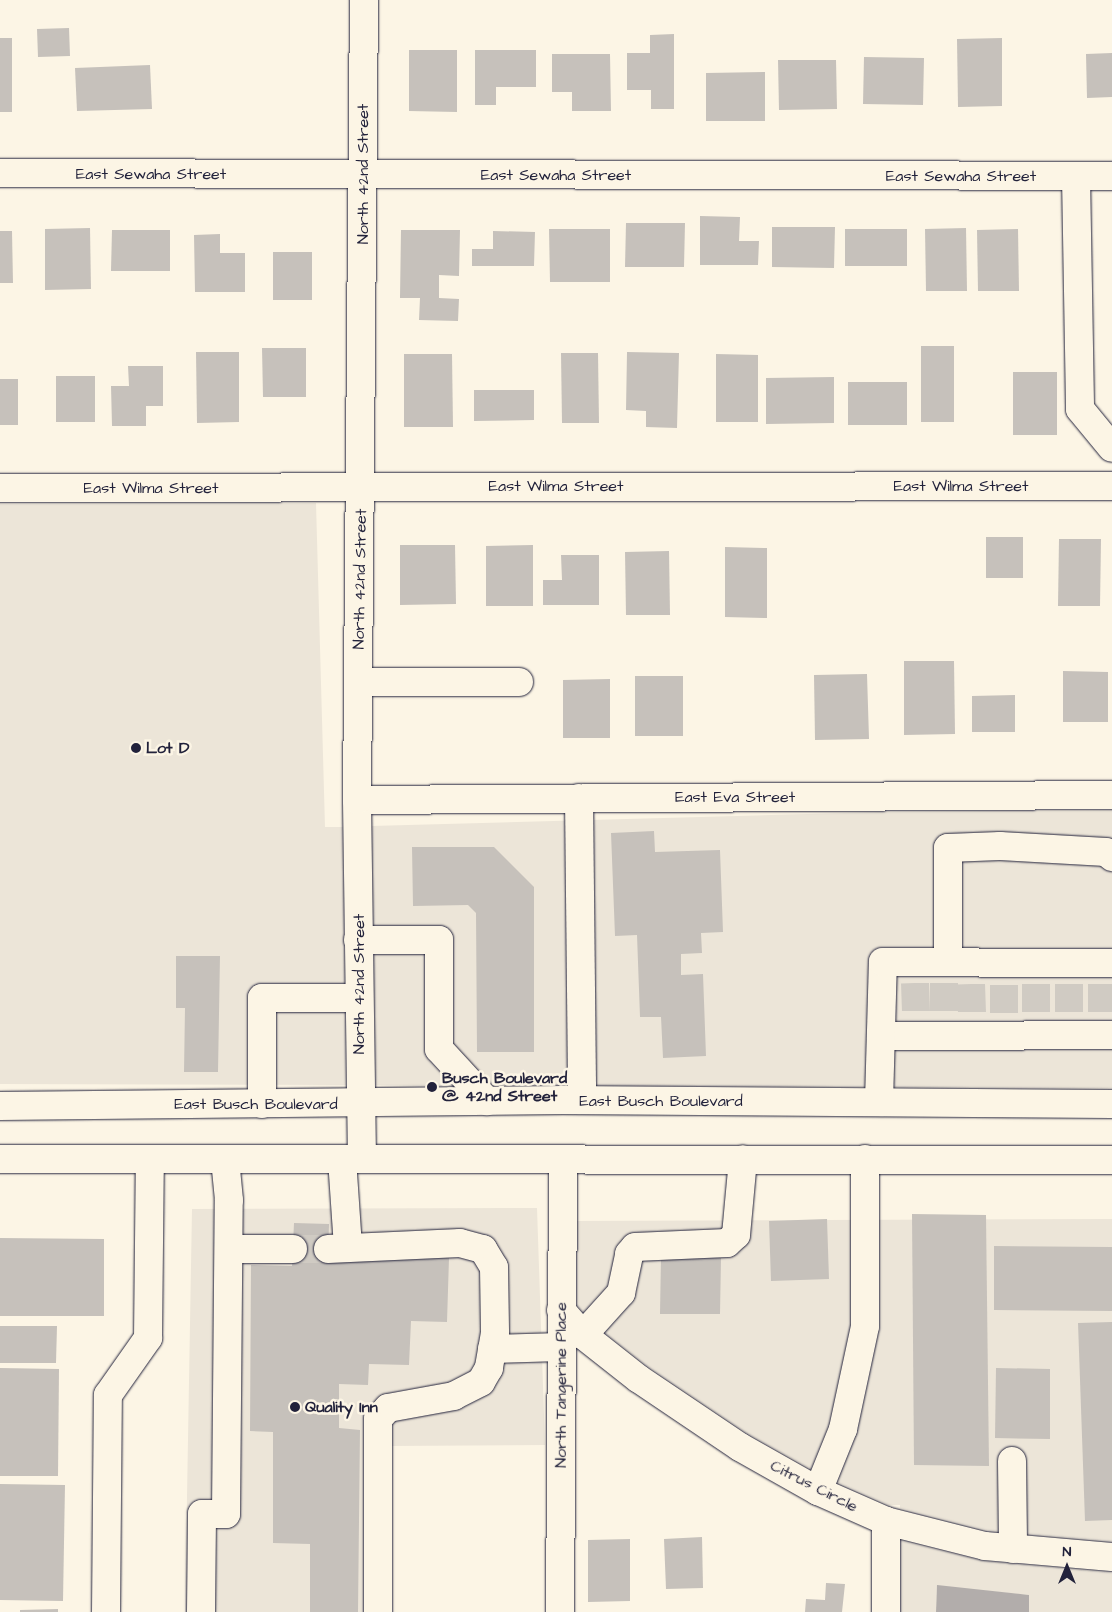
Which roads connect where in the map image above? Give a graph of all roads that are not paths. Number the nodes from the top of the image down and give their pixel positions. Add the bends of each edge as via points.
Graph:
1 (364, 0) edge
2 (0, 173) edge
3 (362, 174) junction
4 (1076, 176) junction
5 (1112, 176) edge
6 (1112, 448) edge
7 (361, 486) junction
8 (1112, 486) edge
9 (0, 488) edge
10 (358, 682) junction
11 (519, 682) dead end
12 (1112, 795) edge
13 (579, 798) junction
14 (357, 800) junction
15 (1112, 857) edge
16 (358, 940) junction
17 (1105, 970) edge
18 (956, 971) junction
19 (358, 998) junction
20 (1105, 1029) edge
21 (881, 1036) junction
22 (582, 1100) junction
23 (487, 1101) junction
24 (880, 1102) junction
25 (262, 1104) junction
26 (360, 1104) junction
27 (1112, 1104) edge
28 (0, 1106) edge
29 (0, 1159) edge
30 (150, 1159) junction
31 (225, 1159) junction
32 (352, 1159) junction
33 (563, 1159) junction
34 (743, 1159) junction
35 (865, 1160) junction
36 (1112, 1160) edge
37 (229, 1249) junction
38 (293, 1249) tunnel mouth
39 (572, 1341) junction
40 (492, 1349) junction
41 (1012, 1461) dead end
42 (818, 1491) junction
43 (886, 1521) junction
44 (1013, 1548) junction
45 (1112, 1557) edge
46 (106, 1612) edge
47 (201, 1612) edge
48 (378, 1612) edge
49 (560, 1612) edge
50 (886, 1612) edge

1 - 3 street, North 42nd Street
2 - 3 street, East Sewaha Street
3 - 4 street, East Sewaha Street
3 - 7 street, North 42nd Street
4 - 5 street, East Sewaha Street
4 - 6 street via 1080,409
7 - 8 street, East Wilma Street
7 - 9 street, East Wilma Street
7 - 10 street, North 42nd Street
10 - 11 street
10 - 14 street, North 42nd Street
12 - 13 street, East Eva Street
13 - 14 street, East Eva Street
13 - 22 street
14 - 16 street, North 42nd Street
15 - 18 street via 1106,852 1000,846 948,848
16 - 19 street, North 42nd Street
16 - 23 street via 440,940 440,1049
17 - 18 street via 1069,973
18 - 21 street via 915,973 883,962
19 - 25 street via 262,998
19 - 26 street, North 42nd Street
20 - 21 street via 916,1026
21 - 24 street
22 - 23 street, East Busch Boulevard
22 - 24 street, East Busch Boulevard
23 - 26 street, East Busch Boulevard
24 - 27 street, East Busch Boulevard
25 - 26 street, East Busch Boulevard
25 - 28 street, East Busch Boulevard
26 - 32 street, North 42nd Street
29 - 30 street
30 - 31 street
30 - 46 street via 148,1338 108,1395
31 - 32 street
31 - 37 street
32 - 33 street
32 - 40 street, North 42nd Street via 338,1249 460,1243 484,1249 494,1267 496,1303
33 - 34 street
33 - 39 street, North Tangerine Place via 561,1310
34 - 35 street
34 - 39 street via 736,1235 727,1243 635,1247 629,1254 621,1293
35 - 36 street
35 - 42 street via 865,1326 843,1429
37 - 38 street
37 - 47 street via 226,1514 202,1514
39 - 40 street
39 - 42 street, Citrus Circle via 639,1379 740,1447
39 - 49 street, North Tangerine Place
40 - 48 street via 489,1368 481,1382 454,1396 388,1408 378,1419
41 - 44 street
42 - 43 street, Citrus Circle
43 - 44 street, Citrus Circle via 985,1546
43 - 50 street
44 - 45 street, Citrus Circle

